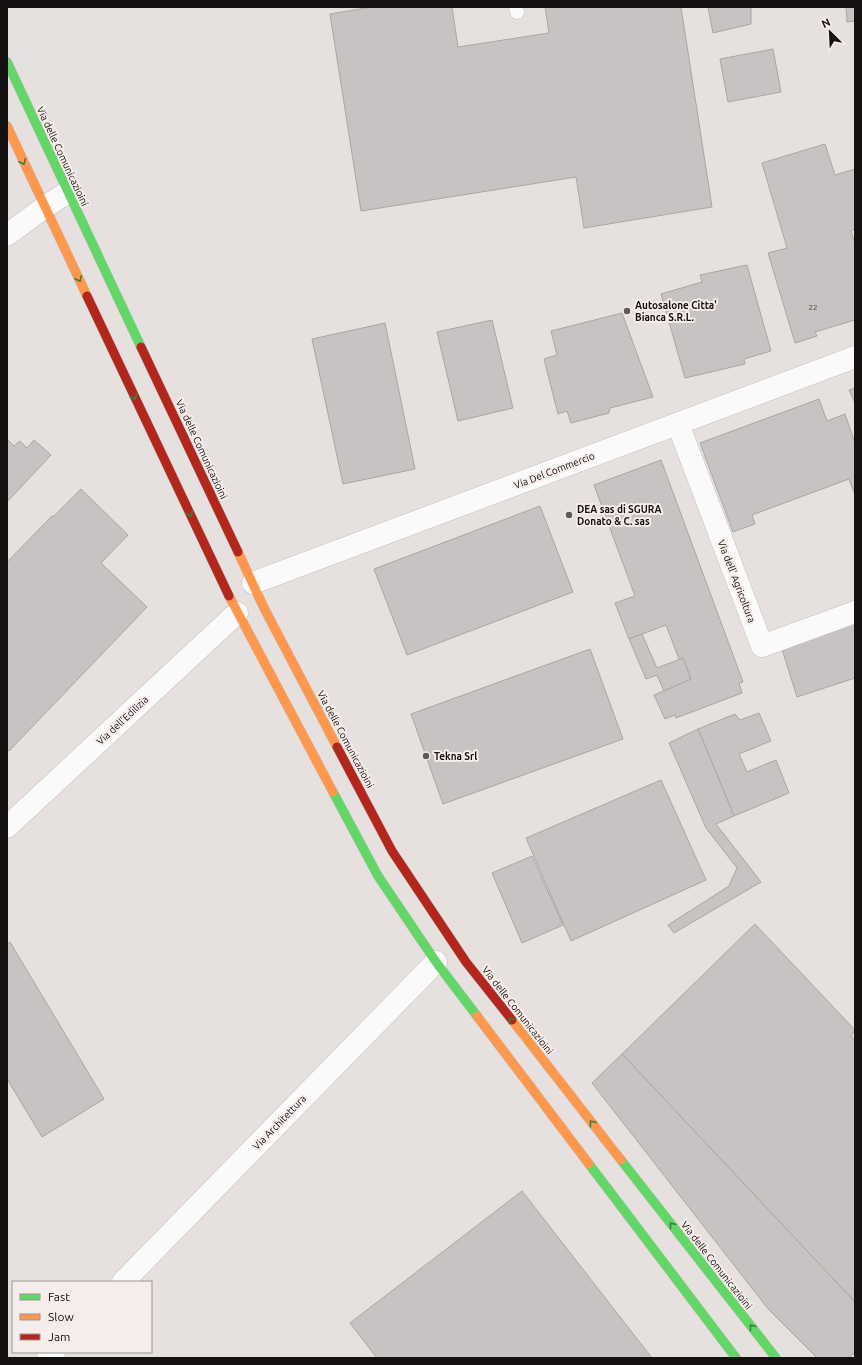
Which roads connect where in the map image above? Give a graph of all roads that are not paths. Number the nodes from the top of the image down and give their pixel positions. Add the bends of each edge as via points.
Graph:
1 (7, 62) edge
2 (7, 126) edge
3 (12, 149) edge
4 (68, 192) junction
5 (45, 207) junction
6 (7, 235) edge
7 (855, 357) edge
8 (678, 424) junction
9 (254, 583) junction
10 (855, 612) edge
11 (237, 613) junction
12 (7, 828) edge
13 (436, 962) junction
14 (123, 1281) edge
15 (736, 1358) edge
16 (776, 1358) edge

1 - 4 street, Via delle Comunicazioini
2 - 3 street
3 -> 5 street
4 - 5 street
4 - 9 street, Via delle Comunicazioini
5 - 6 street
5 -> 11 street
7 - 8 street, Via Del Commercio
8 - 9 street, Via Del Commercio
8 - 10 street, Via dell' Agricoltura via 762,646
16 -> 9 street, Via delle Comunicazioini via 462,956 392,851 264,608
11 - 12 street, Via dell'Edilizia
11 - 13 street via 378,876
13 - 14 street, Via Architettura
13 - 15 street

